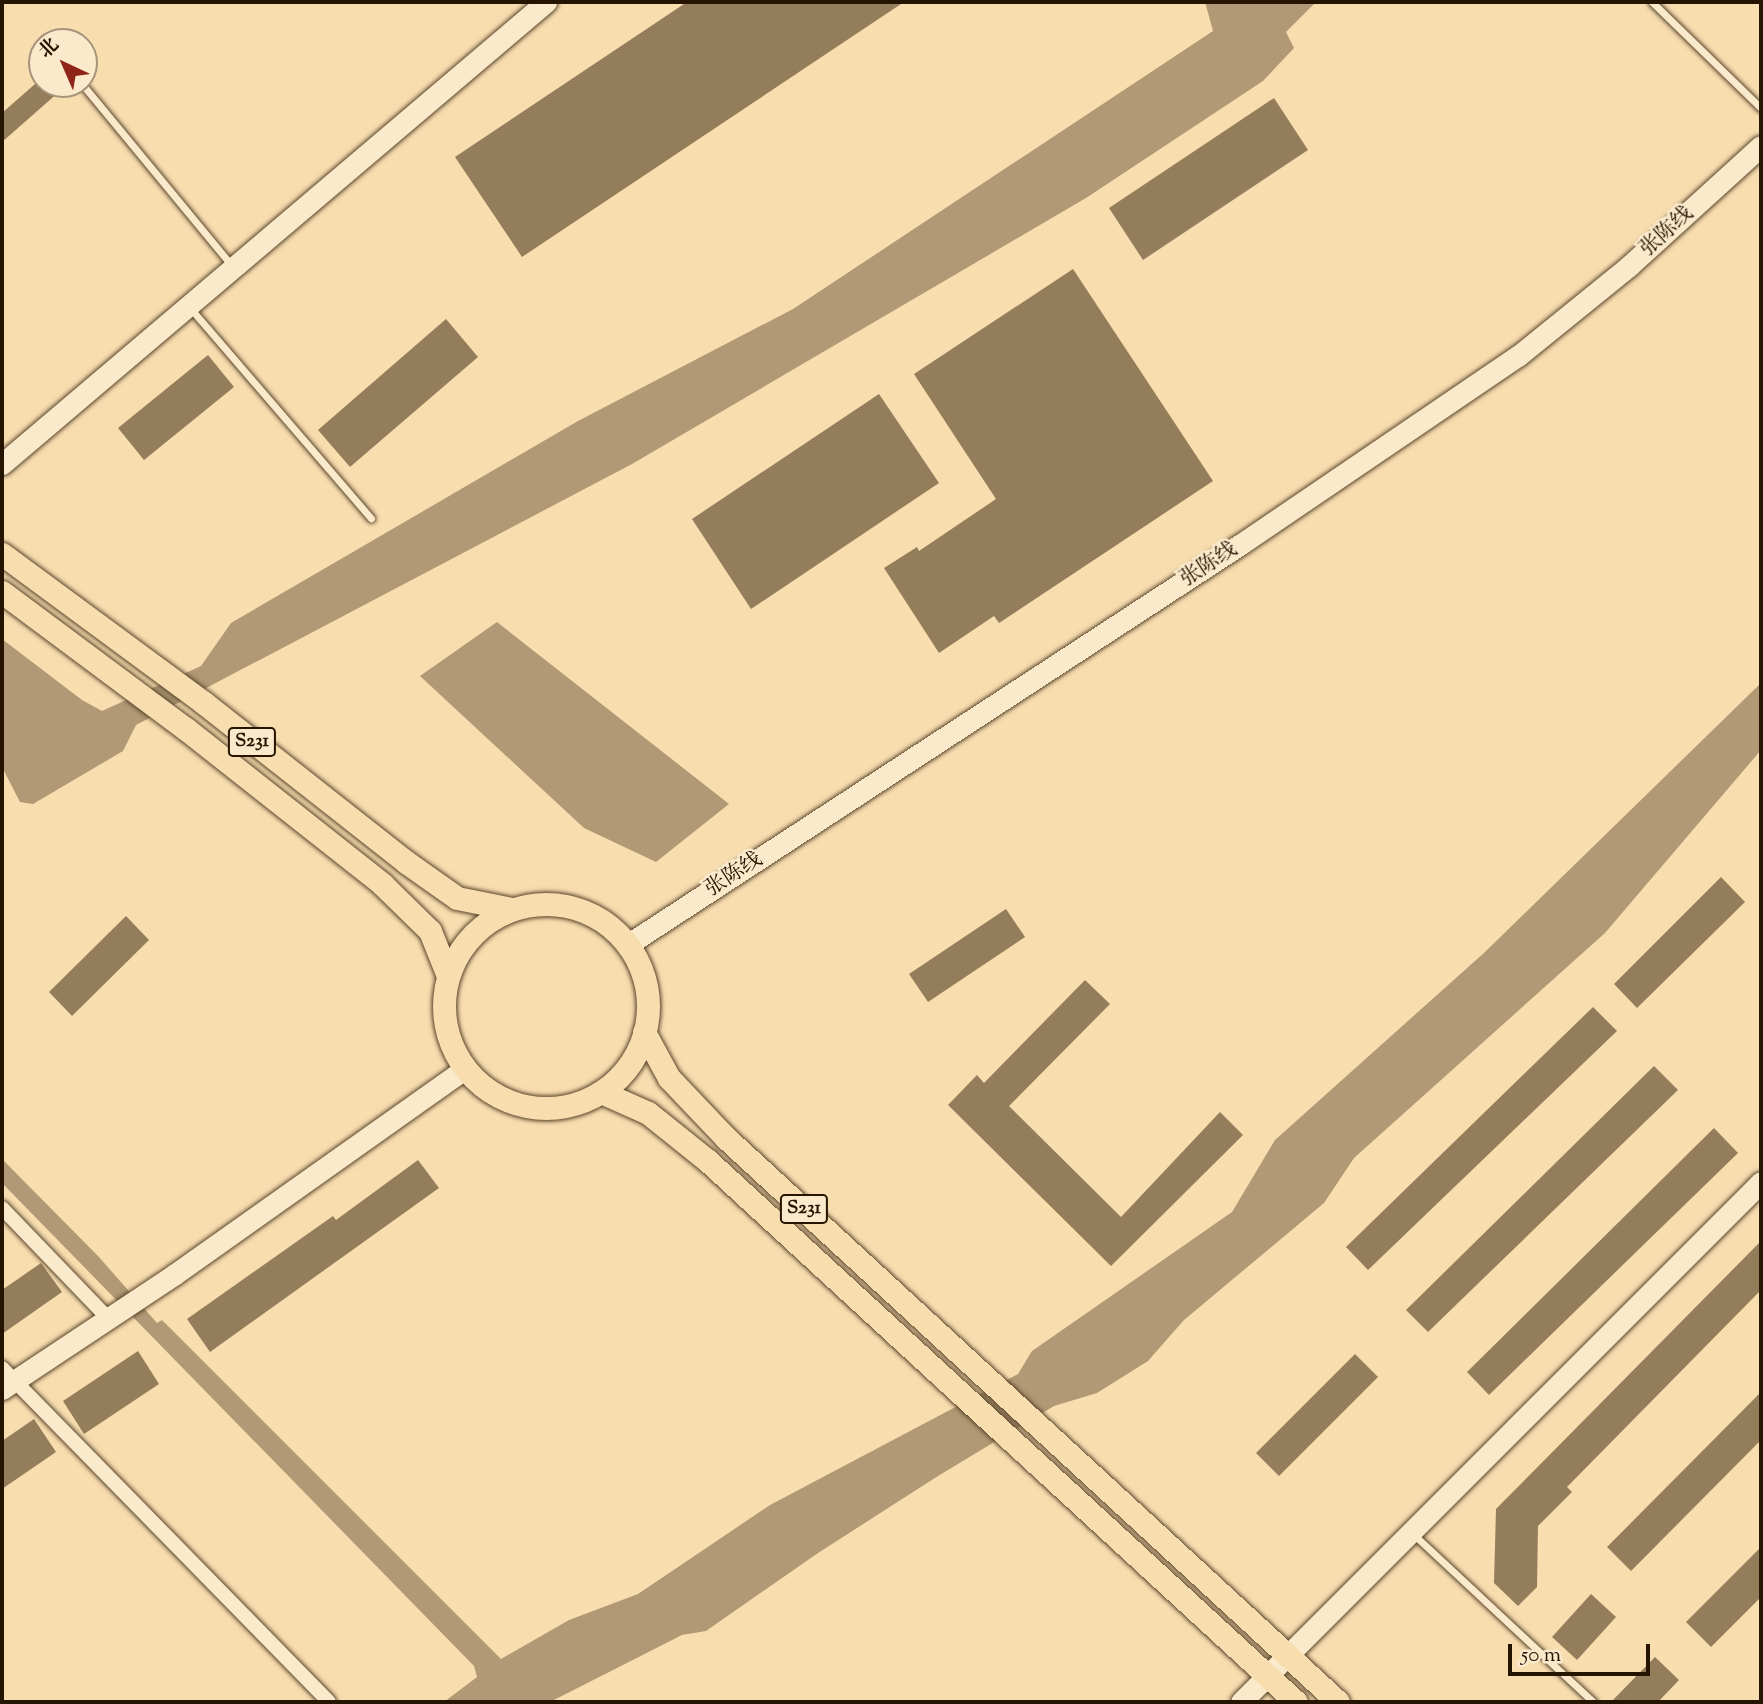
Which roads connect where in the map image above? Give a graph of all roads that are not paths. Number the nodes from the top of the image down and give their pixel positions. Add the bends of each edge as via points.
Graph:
1 (546, 2) edge
2 (1652, 2) edge
3 (94, 98) edge
4 (1761, 108) edge
5 (1761, 146) edge
6 (233, 267) junction
7 (188, 306) junction
8 (2, 464) edge
9 (371, 518) dead end
10 (2, 554) edge
11 (2, 592) edge
12 (512, 909) junction
13 (627, 945) junction
14 (448, 976) junction
15 (644, 1032) junction
16 (465, 1069) junction
17 (601, 1092) junction
18 (1761, 1182) edge
19 (2, 1208) edge
20 (108, 1318) junction
21 (6, 1380) edge
22 (1412, 1533) junction
23 (1288, 1657) junction
24 (1267, 1676) junction
25 (329, 1702) edge
26 (1241, 1702) edge
27 (1296, 1702) edge
28 (1338, 1702) edge
29 (1593, 1702) edge

1 - 6 street
2 - 4 lane
3 - 6 lane
5 - 13 street, 张陈线 via 1629,266 1518,356 1241,544
6 - 7 street
7 - 8 street
7 - 9 lane
10 - 12 main road, S231 via 457,898
11 - 14 main road, S231 via 382,884 430,931
12 - 13 main road via 535,903 589,912 618,932
12 - 14 main road via 488,921 463,945
13 - 15 main road via 647,989
14 - 16 main road via 444,1020 453,1050
15 - 17 main road via 626,1069
15 - 23 main road, S231 via 669,1078 726,1138
16 - 17 main road via 507,1101 532,1107 568,1105
16 - 20 street
17 - 24 main road, S231 via 648,1113 679,1135
18 - 22 street
19 - 20 street
20 - 21 street
21 - 25 street
22 - 23 street
22 - 29 lane
23 - 24 street
23 - 28 main road, S231
24 - 26 street
24 - 27 main road, S231

